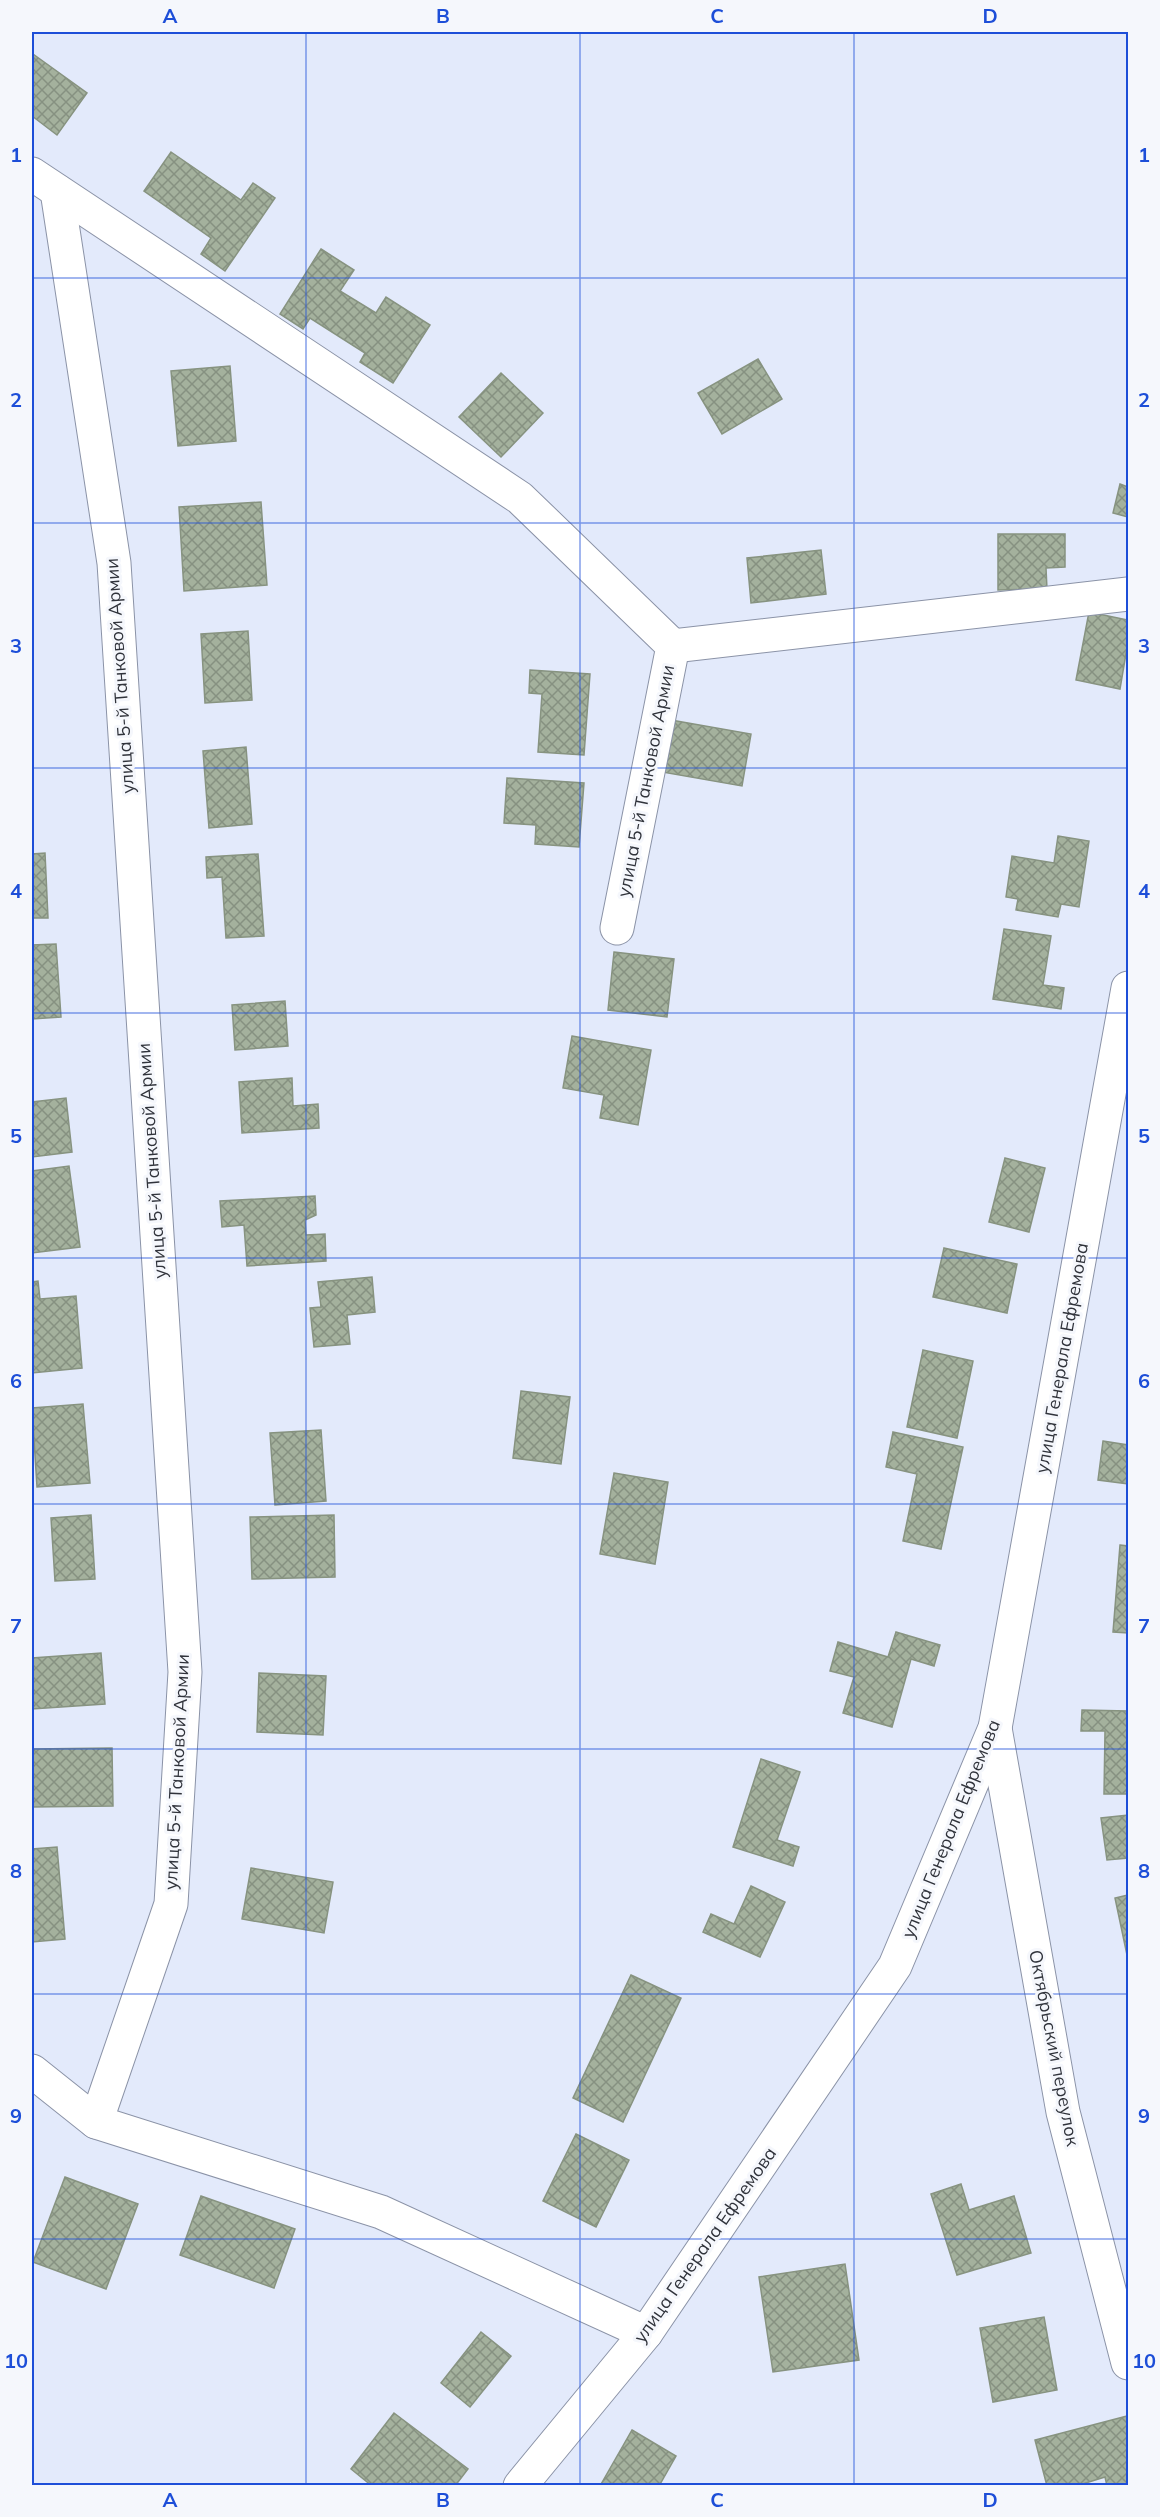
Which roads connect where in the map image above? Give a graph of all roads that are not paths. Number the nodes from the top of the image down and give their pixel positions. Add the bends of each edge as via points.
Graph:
1 (44, 183) edge
2 (1128, 594) edge
3 (673, 646) junction
4 (617, 928) dead end
5 (1128, 988) edge
6 (996, 1728) junction
7 (32, 2071) edge
8 (96, 2122) junction
9 (646, 2333) junction
10 (1128, 2363) edge
11 (520, 2486) edge

1 - 3 street, улица 5-й Танковой Армии via 520,498
1 - 8 street, улица 5-й Танковой Армии via 114,563 184,1672 171,1904
2 - 3 street
3 - 4 street, улица 5-й Танковой Армии
5 - 6 street, улица Генерала Ефремова
6 - 9 street, улица Генерала Ефремова via 895,1966
6 - 10 street, Октябрьский переулок via 1063,2112
7 - 8 street
8 - 9 street via 381,2212
9 - 11 street, улица Генерала Ефремова

